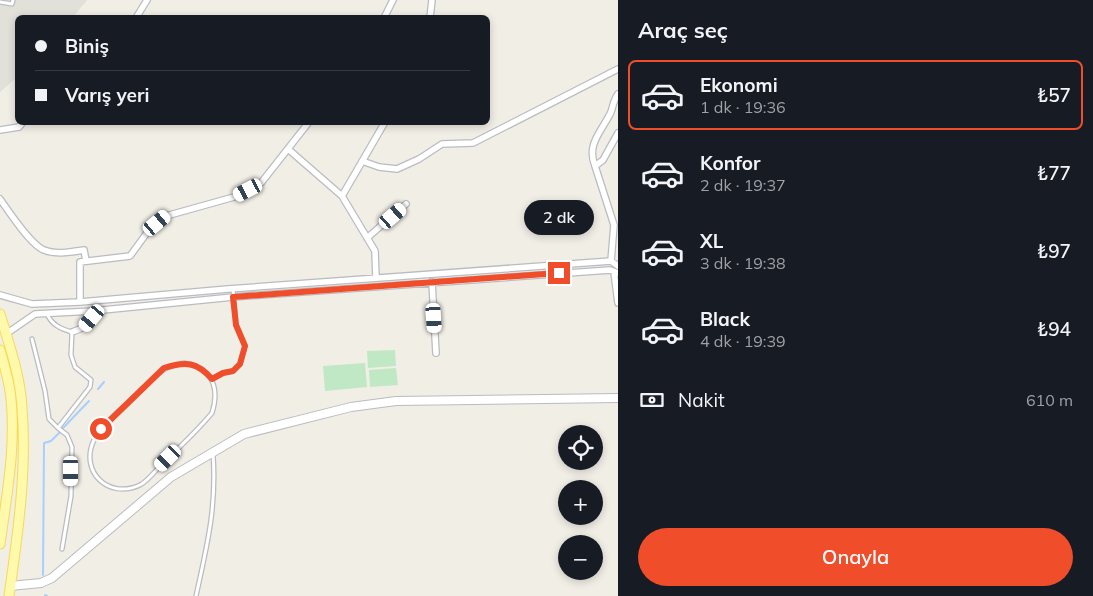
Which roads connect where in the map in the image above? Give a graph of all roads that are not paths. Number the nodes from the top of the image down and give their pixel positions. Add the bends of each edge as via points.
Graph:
1 (14, 0) edge
2 (147, 0) edge
3 (393, 0) edge
4 (432, 0) edge
5 (0, 2) edge
6 (138, 15) edge
7 (386, 15) edge
8 (430, 15) edge
9 (618, 69) edge
10 (618, 94) edge
11 (20, 125) edge
12 (307, 125) edge
13 (383, 125) edge
14 (0, 130) edge
15 (618, 132) edge
16 (288, 149) junction
17 (362, 161) junction
18 (595, 166) junction
19 (342, 196) junction
20 (0, 200) edge
21 (406, 204) dead end
22 (616, 225) edge
23 (367, 238) junction
24 (86, 261) junction
25 (611, 261) junction
26 (617, 270) edge
27 (376, 278) junction
28 (432, 282) junction
29 (233, 289) junction
30 (0, 295) edge
31 (233, 297) junction
32 (80, 302) junction
33 (618, 303) edge
34 (93, 311) junction
35 (0, 314) edge
36 (47, 314) junction
37 (72, 332) junction
38 (6, 334) junction
39 (32, 339) dead end
40 (0, 350) edge
41 (436, 353) dead end
42 (212, 379) junction
43 (618, 398) edge
44 (58, 428) junction
45 (213, 451) junction
46 (0, 544) edge
47 (62, 549) dead end
48 (10, 586) junction
49 (9, 596) edge
50 (196, 596) edge

1 - 5 lane via 12,4
2 - 6 street
3 - 7 street
4 - 8 street
9 - 17 street via 473,143 442,144 397,169
10 - 18 street via 592,144
11 - 14 street
12 - 16 street
13 - 17 street
15 - 18 street via 603,160
16 - 19 street
16 - 24 street via 261,183 234,197 166,216 149,230 130,256
17 - 19 street
18 - 22 street
19 - 23 street
20 - 24 street via 21,229 43,250 57,253 84,250
21 - 23 street
22 - 25 street
23 - 27 street via 375,252
24 - 32 street via 80,262
25 - 26 street
25 - 27 street
26 - 28 street
26 - 33 street
27 - 29 street
28 - 31 street
28 - 41 street
29 - 31 lane
29 - 32 street
30 - 32 street via 32,304
31 - 34 street
31 - 42 lane via 236,325 245,346 240,364 233,371
34 - 36 street
34 - 37 street via 85,327
35 - 38 main road
36 - 37 lane via 61,329
36 - 38 street via 35,314
37 - 44 lane via 71,355 75,367 91,380 90,387
38 - 48 main road via 22,405 24,471
39 - 44 lane via 49,419
40 - 46 main road via 10,390 12,420 12,454
42 - 42 lane via 216,392 212,413 142,484 125,490 115,489 96,476 89,457 96,434 164,368 176,364 192,365 202,368
43 - 45 street via 396,401 351,407 244,434
44 - 47 lane via 67,435 72,447 71,496
45 - 48 street via 171,477 52,578 41,583
45 - 50 lane via 215,481 211,528
48 - 49 main road

